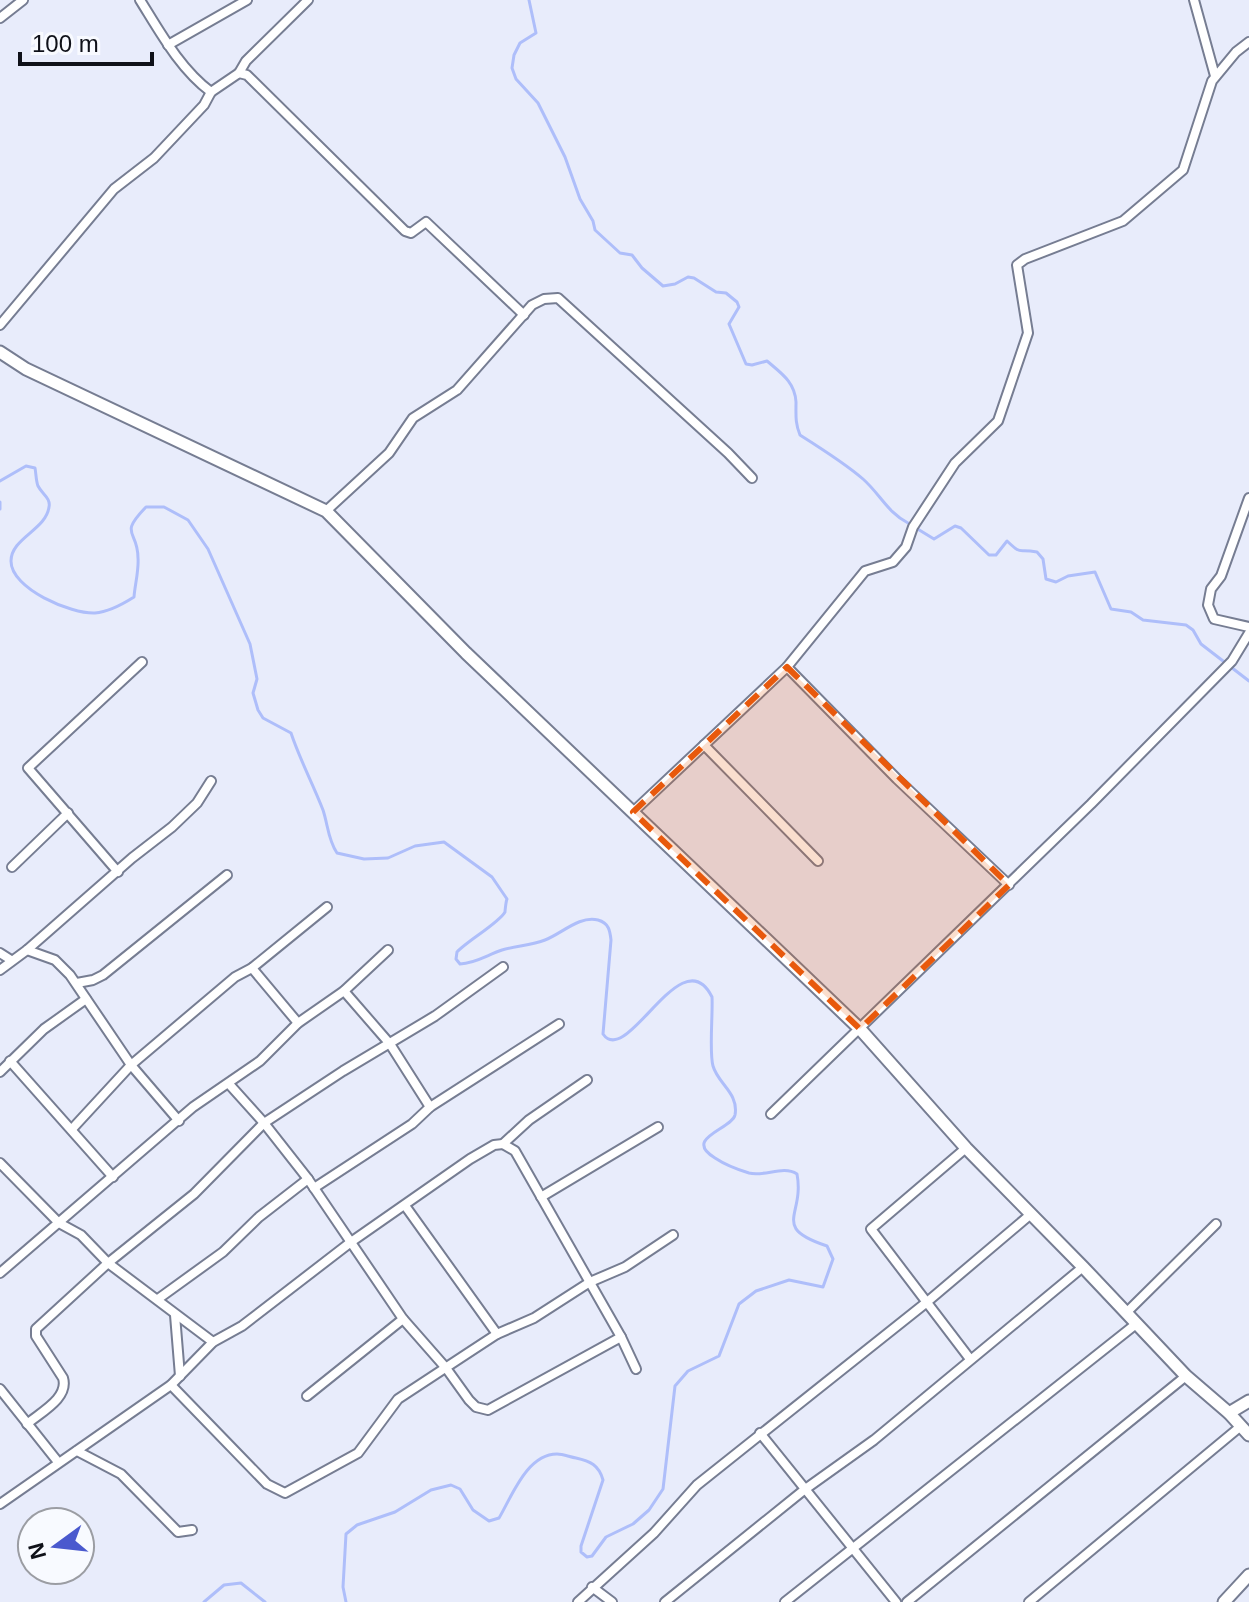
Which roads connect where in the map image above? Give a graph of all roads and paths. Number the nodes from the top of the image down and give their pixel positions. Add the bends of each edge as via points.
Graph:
1 (23, 0) edge
2 (140, 0) edge
3 (247, 0) edge
4 (308, 0) edge
5 (1194, 0) edge
6 (0, 18) edge
7 (1249, 42) edge
8 (168, 45) junction
9 (239, 73) junction
10 (1215, 76) junction
11 (211, 92) junction
12 (524, 315) junction
13 (0, 325) edge
14 (0, 352) edge
15 (752, 478) dead end
16 (1249, 498) edge
17 (326, 511) junction
18 (1249, 630) edge
19 (142, 662) dead end
20 (787, 667) junction
21 (704, 745) junction
22 (211, 781) dead end
23 (633, 812) junction
24 (68, 813) junction
25 (818, 861) dead end
26 (12, 867) dead end
27 (118, 872) junction
28 (227, 875) dead end
29 (1009, 885) junction
30 (327, 907) dead end
31 (27, 950) junction
32 (388, 950) dead end
33 (0, 953) edge
34 (11, 960) junction
35 (503, 967) dead end
36 (252, 968) junction
37 (0, 970) edge
38 (77, 983) junction
39 (344, 991) junction
40 (86, 999) junction
41 (298, 1023) junction
42 (559, 1024) dead end
43 (860, 1029) junction
44 (390, 1044) junction
45 (10, 1061) junction
46 (131, 1065) junction
47 (0, 1072) edge
48 (587, 1080) dead end
49 (229, 1084) junction
50 (430, 1107) junction
51 (771, 1114) dead end
52 (179, 1121) junction
53 (264, 1123) junction
54 (658, 1127) dead end
55 (72, 1129) junction
56 (503, 1144) junction
57 (966, 1148) junction
58 (0, 1163) edge
59 (113, 1177) junction
60 (308, 1179) junction
61 (314, 1188) junction
62 (541, 1197) junction
63 (406, 1207) junction
64 (1031, 1214) junction
65 (59, 1223) junction
66 (1216, 1224) dead end
67 (673, 1235) dead end
68 (351, 1242) junction
69 (108, 1263) junction
70 (1083, 1267) junction
71 (0, 1273) edge
72 (590, 1282) junction
73 (158, 1299) junction
74 (927, 1302) junction
75 (1126, 1313) junction
76 (175, 1315) junction
77 (403, 1319) junction
78 (1136, 1324) junction
79 (497, 1334) junction
80 (621, 1337) junction
81 (213, 1342) junction
82 (970, 1359) junction
83 (446, 1368) junction
84 (636, 1369) dead end
85 (180, 1376) junction
86 (1186, 1376) junction
87 (171, 1385) junction
88 (0, 1389) edge
89 (307, 1396) dead end
90 (1249, 1401) edge
91 (1229, 1413) junction
92 (27, 1424) junction
93 (1245, 1431) edge
94 (760, 1433) junction
95 (77, 1451) junction
96 (58, 1462) junction
97 (804, 1490) junction
98 (0, 1504) edge
99 (192, 1530) dead end
100 (853, 1550) junction
101 (1249, 1575) edge
102 (592, 1587) junction
103 (578, 1602) edge
104 (612, 1602) edge
105 (665, 1602) edge
106 (785, 1602) edge
107 (896, 1602) edge
108 (907, 1602) edge
109 (1029, 1602) edge
110 (1224, 1602) edge

1 - 6 street
2 - 8 street
3 - 8 street
4 - 9 street
5 - 10 street
7 - 10 street
8 - 11 street
9 - 11 street
9 - 12 street via 247,75 405,231 411,233 426,222
10 - 20 street via 1183,170 1123,221 1019,262 1028,333 1001,416 955,463 913,527 906,547 893,562 865,571
11 - 13 street via 154,158 114,189
12 - 15 street via 544,299 558,298
12 - 17 street via 457,390 413,418 389,453
14 - 17 street
16 - 18 street via 1208,605 1214,619
17 - 23 street
18 - 29 street via 1232,661
19 - 24 street via 28,768
20 - 21 street
20 - 29 street
21 - 23 street
21 - 25 street
22 - 27 street via 197,803
23 - 43 street
24 - 26 street
24 - 27 street
27 - 31 street
28 - 38 street via 103,975
29 - 43 street
30 - 36 street
31 - 34 street
31 - 38 street via 55,960
32 - 39 street
33 - 34 street
34 - 37 street
35 - 44 street
36 - 41 street
36 - 46 street
38 - 40 street
39 - 41 street
39 - 44 street
40 - 45 street
40 - 46 street
41 - 49 street via 268,1055
42 - 50 street
43 - 51 street
43 - 57 street
44 - 50 street
44 - 53 street
45 - 47 street
45 - 55 street
46 - 52 street
46 - 55 street
48 - 56 street
49 - 52 street
49 - 53 street
50 - 61 street
52 - 59 street
53 - 60 street
53 - 69 street via 194,1194
54 - 62 street
55 - 59 street
56 - 62 street via 515,1151
56 - 63 street via 470,1159
57 - 64 street
57 - 74 street via 871,1229
58 - 65 street
59 - 65 street
60 - 61 street
60 - 73 street
61 - 68 street
62 - 72 street
63 - 68 street
63 - 79 street
64 - 70 street
64 - 74 street
65 - 69 street via 81,1235
65 - 71 street
66 - 75 street
67 - 72 street via 625,1267
68 - 77 street
68 - 81 street via 242,1326
69 - 73 street
69 - 92 street via 36,1329 66,1386
70 - 75 street
70 - 82 street
72 - 79 street via 534,1318
72 - 80 street
73 - 76 street
74 - 82 street
74 - 94 street
75 - 78 street
76 - 81 street
76 - 85 street
77 - 83 street
77 - 89 street
78 - 86 street
78 - 100 street
79 - 83 street
80 - 83 street via 488,1410 476,1407
80 - 84 street
81 - 85 street
82 - 97 street via 874,1440
83 - 87 street via 398,1399 358,1453 285,1493 267,1484
85 - 87 street
86 - 91 street
86 - 108 street
87 - 95 street
88 - 92 street
90 - 91 street
91 - 93 street
92 - 96 street
93 - 109 street
94 - 97 street
94 - 102 street via 697,1485 654,1533
95 - 96 street
95 - 99 street via 121,1474 172,1528
96 - 98 street
97 - 100 street
97 - 105 street
100 - 106 street
100 - 107 street
101 - 110 street
102 - 103 street
102 - 104 street

